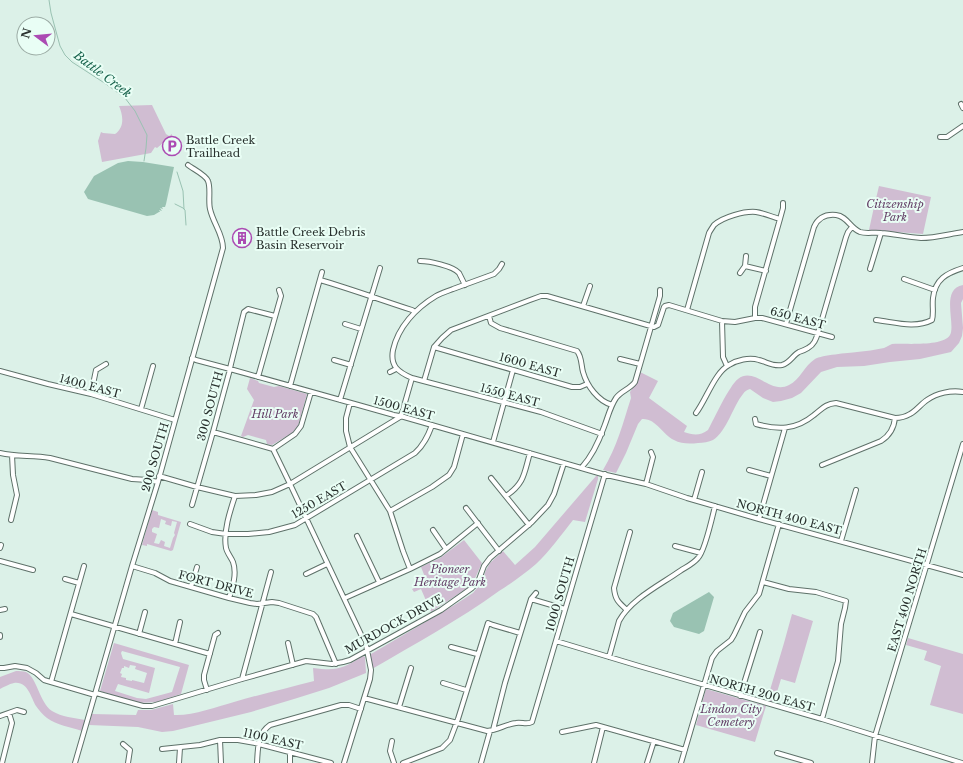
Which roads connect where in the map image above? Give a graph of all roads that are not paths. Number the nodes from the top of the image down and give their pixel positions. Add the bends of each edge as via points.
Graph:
1 (963, 126) edge
2 (940, 137) dead end
3 (188, 165) dead end
4 (783, 203) dead end
5 (780, 219) junction
6 (852, 227) junction
7 (963, 232) edge
8 (881, 233) junction
9 (746, 256) dead end
10 (420, 261) dead end
11 (502, 264) dead end
12 (745, 266) junction
13 (380, 268) dead end
14 (963, 268) edge
15 (870, 269) dead end
16 (766, 271) junction
17 (322, 272) dead end
18 (740, 273) dead end
19 (904, 279) dead end
20 (320, 280) junction
21 (465, 285) junction
22 (590, 286) dead end
23 (279, 290) dead end
24 (660, 290) dead end
25 (935, 290) junction
26 (371, 296) junction
27 (583, 306) junction
28 (687, 310) junction
29 (415, 312) junction
30 (275, 316) junction
31 (488, 316) junction
32 (755, 318) junction
33 (876, 320) dead end
34 (722, 321) junction
35 (345, 324) dead end
36 (786, 324) junction
37 (650, 326) junction
38 (361, 329) junction
39 (818, 333) junction
40 (832, 337) dead end
41 (434, 347) junction
42 (192, 358) junction
43 (620, 359) dead end
44 (334, 360) dead end
45 (106, 364) dead end
46 (640, 364) junction
47 (351, 365) junction
48 (153, 366) dead end
49 (727, 366) junction
50 (230, 369) junction
51 (396, 369) junction
52 (513, 370) junction
53 (0, 371) edge
54 (390, 372) dead end
55 (258, 376) junction
56 (412, 378) junction
57 (424, 381) junction
58 (587, 384) junction
59 (290, 386) junction
60 (311, 392) junction
61 (963, 392) edge
62 (91, 394) junction
63 (340, 400) junction
64 (350, 403) junction
65 (504, 403) junction
66 (612, 405) junction
67 (141, 409) junction
68 (696, 413) dead end
69 (400, 417) junction
70 (895, 418) junction
71 (754, 419) dead end
72 (175, 420) junction
73 (432, 425) junction
74 (785, 428) junction
75 (213, 432) junction
76 (463, 434) junction
77 (602, 434) junction
78 (493, 442) junction
79 (963, 444) edge
80 (350, 448) junction
81 (272, 449) junction
82 (651, 452) dead end
83 (0, 453) edge
84 (530, 453) junction
85 (12, 455) junction
86 (564, 462) junction
87 (822, 465) dead end
88 (582, 467) junction
89 (749, 470) dead end
90 (702, 472) dead end
91 (605, 474) junction
92 (610, 475) joint
93 (159, 476) junction
94 (771, 476) junction
95 (492, 478) dead end
96 (371, 480) junction
97 (158, 482) junction
98 (290, 484) junction
99 (646, 484) junction
100 (197, 487) junction
101 (856, 490) dead end
102 (235, 496) junction
103 (506, 496) junction
104 (694, 500) junction
105 (192, 505) dead end
106 (715, 506) junction
107 (466, 508) dead end
108 (390, 511) junction
109 (306, 519) junction
110 (759, 519) junction
111 (11, 520) dead end
112 (478, 523) junction
113 (190, 524) dead end
114 (780, 524) junction
115 (529, 525) junction
116 (433, 530) dead end
117 (630, 532) dead end
118 (226, 534) junction
119 (357, 536) dead end
120 (841, 541) junction
121 (675, 546) dead end
122 (446, 549) junction
123 (499, 551) junction
124 (701, 553) junction
125 (0, 561) edge
126 (327, 564) junction
127 (927, 565) junction
128 (84, 566) dead end
129 (132, 566) junction
130 (197, 567) dead end
131 (410, 569) junction
132 (33, 570) dead end
133 (271, 572) dead end
134 (306, 574) dead end
135 (963, 575) edge
136 (65, 579) dead end
137 (379, 582) junction
138 (764, 582) junction
139 (79, 583) junction
140 (192, 587) junction
141 (536, 593) dead end
142 (229, 598) junction
143 (345, 598) junction
144 (530, 599) junction
145 (262, 604) junction
146 (565, 609) junction
147 (627, 610) junction
148 (145, 612) dead end
149 (71, 614) junction
150 (180, 622) dead end
151 (115, 626) junction
152 (760, 632) dead end
153 (218, 633) dead end
154 (520, 633) junction
155 (139, 634) junction
156 (556, 641) junction
157 (175, 644) junction
158 (288, 644) dead end
159 (451, 647) dead end
160 (367, 650) junction
161 (210, 654) junction
162 (477, 654) junction
163 (609, 657) junction
164 (293, 664) junction
165 (336, 664) junction
166 (0, 668) edge
167 (411, 668) dead end
168 (242, 679) junction
169 (51, 682) junction
170 (443, 683) dead end
171 (703, 685) junction
172 (207, 690) junction
173 (466, 690) junction
174 (96, 694) junction
175 (740, 696) junction
176 (364, 698) junction
177 (399, 707) junction
178 (361, 709) junction
179 (24, 712) dead end
180 (9, 713) junction
181 (0, 716) edge
182 (822, 719) junction
183 (456, 723) junction
184 (604, 727) junction
185 (492, 731) junction
186 (562, 732) dead end
187 (875, 736) junction
188 (220, 740) junction
189 (392, 741) dead end
190 (654, 741) junction
191 (123, 744) dead end
192 (258, 744) junction
193 (180, 748) junction
194 (162, 749) dead end
195 (685, 750) junction
196 (290, 752) junction
197 (777, 753) dead end
198 (2, 763) edge
199 (75, 763) edge
200 (128, 763) edge
201 (179, 763) edge
202 (221, 763) edge
203 (257, 763) edge
204 (290, 763) edge
205 (330, 763) edge
206 (344, 763) edge
207 (394, 763) edge
208 (403, 763) edge
209 (481, 763) edge
210 (594, 763) edge
211 (648, 763) edge
212 (681, 763) edge
213 (811, 763) edge
214 (872, 763) edge
215 (962, 763) edge

1 - 2 street via 947,137
3 - 42 street, 200 SOUTH via 208,181 211,212 223,243
4 - 5 street
5 - 16 street
5 - 28 street via 747,212 727,218 713,226
6 - 8 street via 862,232
6 - 36 street via 848,221 836,215 823,216 816,222
6 - 39 street via 846,237
7 - 8 street via 921,238
8 - 15 street
9 - 12 street
10 - 21 street via 451,268 458,272
11 - 21 street via 494,274
12 - 16 street
12 - 18 street
13 - 26 street
14 - 25 street via 945,275
16 - 32 street via 755,307
17 - 20 street
19 - 25 street
20 - 26 street
20 - 59 street
21 - 29 street via 437,296
22 - 27 street
23 - 30 street via 281,296
24 - 37 street
25 - 33 street via 934,315 927,323 905,325
26 - 29 street
26 - 38 street
27 - 31 street via 547,296
27 - 37 street
28 - 34 street, 650 EAST
28 - 37 street, 650 EAST via 665,306 658,325
29 - 51 street via 395,341 392,356
30 - 50 street, 300 SOUTH via 248,309 244,312
30 - 55 street
31 - 41 street via 451,330
31 - 58 street via 492,323 500,328 577,351
32 - 34 street, 650 EAST via 736,322
32 - 36 street, 650 EAST
34 - 49 street via 723,357
35 - 38 street
36 - 39 street, 650 EAST
37 - 46 street
38 - 47 street
39 - 40 street, 650 EAST
39 - 49 street via 812,345 798,352 786,364 777,366 752,359 736,361
41 - 52 street, 1600 EAST
41 - 57 street
42 - 50 street, 1500 EAST
42 - 72 street, 200 SOUTH
43 - 46 street
44 - 47 street
45 - 62 street via 96,370
46 - 66 street via 635,382 618,396
47 - 63 street
48 - 67 street
49 - 68 street
50 - 55 street, 1500 EAST
50 - 75 street, 300 SOUTH
51 - 54 street
51 - 56 street, 1550 EAST
52 - 58 street, 1600 EAST via 572,387 580,388
52 - 65 street
53 - 62 street, 1400 EAST
55 - 59 street, 1500 EAST
56 - 57 street, 1550 EAST
56 - 69 street
57 - 65 street, 1550 EAST
58 - 66 street via 597,396
59 - 60 street, 1500 EAST
60 - 63 street, 1500 EAST
60 - 81 street via 301,426 295,434
61 - 70 street via 938,394 911,414
62 - 67 street, 1400 EAST
63 - 64 street, 1500 EAST
64 - 69 street, 1500 EAST
64 - 80 street via 346,432
65 - 77 street, 1550 EAST via 541,412
65 - 78 street
66 - 77 street
67 - 72 street, 1400 EAST
69 - 73 street, 1500 EAST
69 - 80 street
70 - 74 street via 836,403 824,406 806,421
70 - 87 street via 891,432 881,442
71 - 74 street via 756,424 770,428
72 - 93 street, 200 SOUTH
73 - 76 street, 1500 EAST
73 - 96 street, 1250 EAST via 427,440 419,449
74 - 94 street
75 - 81 street
75 - 100 street, 300 SOUTH
76 - 78 street, 1500 EAST
76 - 108 street via 454,467 449,475
77 - 88 street
78 - 84 street, 1500 EAST
79 - 127 street, EAST 400 NORTH
80 - 96 street
80 - 98 street
81 - 98 street
82 - 99 street via 653,457
83 - 85 street
84 - 86 street, 1500 EAST
84 - 103 street via 522,481
85 - 97 street via 50,458 132,479
85 - 111 street via 17,495
86 - 88 street, 1500 EAST
86 - 115 street, MURDOCK DRIVE via 550,502
88 - 91 street, 1500 EAST
89 - 94 street
90 - 104 street
91 - 92 street, 1500 EAST
91 - 146 street, 1000 SOUTH
92 - 99 street, NORTH 400 EAST
93 - 97 street, 200 SOUTH
93 - 100 street
94 - 110 street
95 - 103 street
96 - 108 street
96 - 109 street, 1250 EAST
97 - 129 street, 200 SOUTH
98 - 102 street via 272,492
98 - 109 street
99 - 104 street, NORTH 400 EAST
100 - 102 street
100 - 105 street, 300 SOUTH
101 - 120 street
102 - 118 street
103 - 115 street
104 - 106 street, NORTH 400 EAST
106 - 110 street, NORTH 400 EAST
106 - 124 street
107 - 112 street
108 - 131 street
109 - 118 street, 1250 EAST via 295,525 269,532
109 - 126 street
110 - 114 street, NORTH 400 EAST
112 - 122 street
112 - 123 street
113 - 118 street, 1250 EAST
114 - 120 street, NORTH 400 EAST
114 - 138 street
115 - 123 street, MURDOCK DRIVE
116 - 122 street
117 - 147 street via 614,588 615,596
118 - 142 street via 226,548 235,571
119 - 137 street
120 - 127 street, NORTH 400 EAST
121 - 124 street
122 - 131 street
123 - 160 street, MURDOCK DRIVE via 487,561 478,582 469,591 441,610
124 - 147 street via 692,563 644,595
125 - 132 street
126 - 134 street
126 - 143 street
127 - 135 street, NORTH 400 EAST
127 - 187 street, EAST 400 NORTH
128 - 139 street
129 - 140 street, FORT DRIVE
129 - 151 street, 200 SOUTH
130 - 140 street
131 - 137 street
133 - 145 street
136 - 139 street
137 - 143 street
138 - 171 street via 759,594 745,612 738,630 712,658
138 - 182 street via 846,601 838,661
139 - 149 street
140 - 142 street, FORT DRIVE
141 - 144 street
142 - 145 street, FORT DRIVE
143 - 160 street
144 - 146 street
144 - 154 street
145 - 165 street, FORT DRIVE via 279,603 313,614
145 - 168 street
146 - 156 street, 1000 SOUTH
147 - 163 street via 619,621
148 - 155 street
149 - 151 street
149 - 169 street
150 - 157 street
151 - 155 street
151 - 174 street, 200 SOUTH
152 - 175 street
153 - 161 street
154 - 162 street via 488,623
154 - 185 street
155 - 157 street
156 - 163 street, NORTH 200 EAST
156 - 185 street, 1000 SOUTH via 532,722 518,722
157 - 161 street
158 - 164 street
159 - 162 street
160 - 165 street, MURDOCK DRIVE via 350,660
160 - 176 street via 371,670
161 - 172 street via 204,675
162 - 173 street
163 - 171 street, NORTH 200 EAST
164 - 165 street, MURDOCK DRIVE via 306,661
164 - 168 street, MURDOCK DRIVE
166 - 169 street, MURDOCK DRIVE via 27,668
167 - 177 street
168 - 172 street, MURDOCK DRIVE
169 - 174 street, MURDOCK DRIVE
170 - 173 street
171 - 175 street, NORTH 200 EAST
171 - 195 street
172 - 174 street, MURDOCK DRIVE via 152,706
173 - 183 street
174 - 199 street, 200 SOUTH
175 - 182 street, NORTH 200 EAST
176 - 177 street
176 - 178 street
177 - 183 street
178 - 192 street via 341,705 272,724 264,730
178 - 206 street
179 - 180 street via 17,710
180 - 181 street
180 - 198 street via 12,724
182 - 187 street, NORTH 200 EAST
183 - 185 street
183 - 208 street via 450,740 442,748
184 - 186 street via 596,725
184 - 190 street
184 - 210 street
185 - 209 street
187 - 214 street, EAST 400 NORTH
187 - 215 street, NORTH 200 EAST
188 - 192 street, 1100 EAST
188 - 193 street, 1100 EAST
188 - 202 street
189 - 207 street via 390,751
190 - 195 street
190 - 211 street
191 - 200 street via 130,750
192 - 196 street, 1100 EAST
192 - 203 street
193 - 194 street, 1100 EAST
193 - 201 street
195 - 212 street
196 - 204 street
196 - 205 street, 1100 EAST
197 - 213 street

